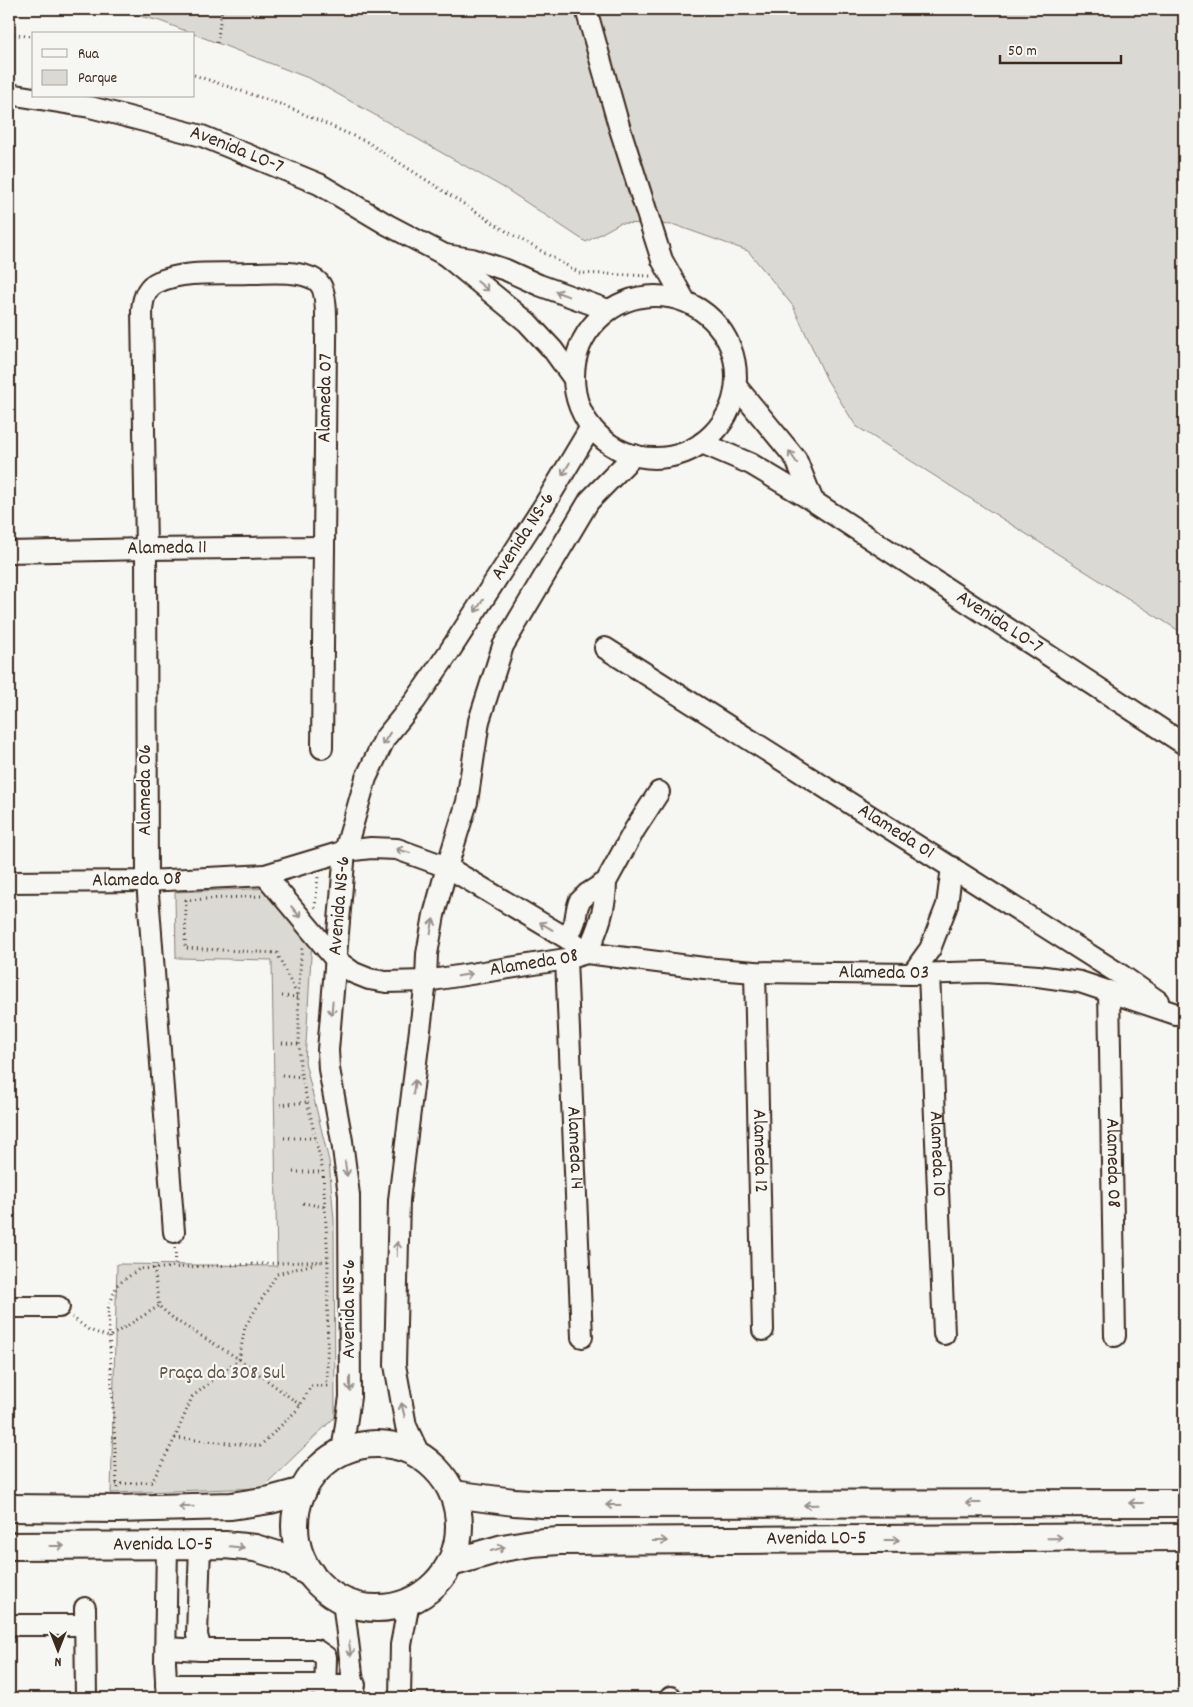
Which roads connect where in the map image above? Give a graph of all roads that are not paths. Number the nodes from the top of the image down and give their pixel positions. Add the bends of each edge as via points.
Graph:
1 (586, 9) edge
2 (9, 94) edge
3 (32, 98) edge
4 (34, 98) edge
5 (445, 255) junction
6 (659, 268) junction
7 (646, 296) junction
8 (685, 301) junction
9 (608, 310) junction
10 (143, 346) joint
11 (574, 379) junction
12 (736, 386) junction
13 (591, 427) junction
14 (702, 443) junction
15 (634, 455) junction
16 (813, 501) junction
17 (324, 548) junction
18 (146, 549) junction
19 (9, 552) edge
20 (605, 648) dead end
21 (1184, 744) edge
22 (322, 748) dead end
23 (659, 792) dead end
24 (345, 852) junction
25 (447, 867) junction
26 (952, 867) junction
27 (265, 875) junction
28 (147, 881) junction
29 (9, 882) edge
30 (606, 882) junction
31 (567, 949) junction
32 (587, 953) junction
33 (336, 960) junction
34 (755, 972) junction
35 (920, 974) junction
36 (426, 981) junction
37 (1109, 991) junction
38 (1180, 1016) edge
39 (174, 1232) dead end
40 (9, 1307) edge
41 (59, 1307) road end
42 (762, 1330) dead end
43 (944, 1334) dead end
44 (1114, 1336) dead end
45 (582, 1337) dead end
46 (342, 1452) junction
47 (420, 1456) junction
48 (303, 1490) junction
49 (453, 1494) junction
50 (1184, 1503) edge
51 (9, 1508) edge
52 (1184, 1537) edge
53 (200, 1545) junction
54 (9, 1546) edge
55 (167, 1546) junction
56 (451, 1563) junction
57 (311, 1574) junction
58 (343, 1601) junction
59 (409, 1602) junction
60 (9, 1624) edge
61 (166, 1648) junction
62 (201, 1650) junction
63 (166, 1692) edge
64 (325, 1692) edge
65 (355, 1692) edge
66 (86, 1698) edge
67 (400, 1698) edge

1 - 6 street
2 - 3 street, Avenida LO-7
4 - 5 street, Avenida LO-7 via 90,107 202,136 319,184
9 -> 5 street, Avenida LO-7 via 506,270 472,259
5 -> 11 street, Avenida LO-7 via 528,322
6 - 7 street
6 - 8 street
7 - 8 street
7 - 9 street
8 - 12 street via 708,315 725,335 735,360
9 - 11 street via 582,340
10 - 17 street, Alameda 07 via 144,298 157,282 190,275 279,273 298,274 319,283 323,291 326,342
10 - 18 street, Alameda 06
11 - 13 street via 578,404
12 - 14 street via 730,408 718,428
16 -> 12 street via 796,459
13 - 15 street via 610,444
13 -> 24 street, Avenida NS-6 via 449,652 385,738 366,778
14 - 15 street via 669,457
14 - 16 street, Avenida LO-7 via 750,464
15 - 25 street, Avenida NS-6 via 589,501 503,646 479,721 467,802
16 - 21 street, Avenida LO-7
17 - 18 street, Alameda 11
17 - 22 street, Alameda 07
18 - 19 street, Alameda 11
18 - 28 street, Alameda 06
20 - 26 street, Alameda 01
23 - 30 street
25 -> 24 street, Alameda 08 via 397,849 370,848
24 - 27 street, Alameda 08
24 - 33 street, Avenida NS-6
31 -> 25 street, Alameda 08
36 -> 25 street, Avenida NS-6 via 427,954
26 - 35 street via 947,905
26 - 38 street, Alameda 01
27 - 28 street, Alameda 08
27 -> 33 street, Alameda 08 via 308,934
28 - 29 street, Alameda 08
28 - 39 street, Alameda 06
30 - 31 street via 579,902
30 - 32 street via 604,910
31 - 32 street, Alameda 08
36 -> 31 street, Alameda 08
31 - 45 street, Alameda 14
32 - 34 street, Alameda 03
33 - 36 street, Alameda 08 via 369,980
33 -> 46 street, Avenida NS-6 via 328,1059 350,1195 350,1397
34 - 35 street, Alameda 03
34 - 42 street, Alameda 12
35 - 37 street, Alameda 03 via 985,972 1038,976 1080,982
35 - 43 street, Alameda 10
47 -> 36 street, Avenida NS-6 via 406,1426 394,1365 399,1200
37 - 38 street, Alameda 03
37 - 44 street, Alameda 08
40 - 41 street
46 - 47 main road via 368,1444 395,1446
46 - 48 main road via 326,1462
47 - 49 main road via 440,1472
48 -> 51 main road, Avenida LO-5 via 270,1500 232,1506 117,1497
48 - 57 main road via 295,1519 298,1548
50 -> 49 main road, Avenida LO-5 via 544,1504
49 - 56 main road via 460,1517 459,1541
56 -> 52 main road, Avenida LO-5 via 503,1548 560,1541
53 - 55 main road, Avenida LO-5
53 -> 57 main road, Avenida LO-5 via 255,1548 278,1555
53 - 62 street via 197,1635
54 -> 55 main road, Avenida LO-5
55 - 61 street
56 - 59 main road via 433,1586
57 - 58 main road via 325,1590
58 - 59 main road via 387,1608
58 -> 65 street
59 - 67 street via 401,1646
60 - 66 street via 85,1616
61 - 62 street
61 - 63 street
62 - 64 street via 316,1650 326,1656
63 - 64 street
64 - 65 street

